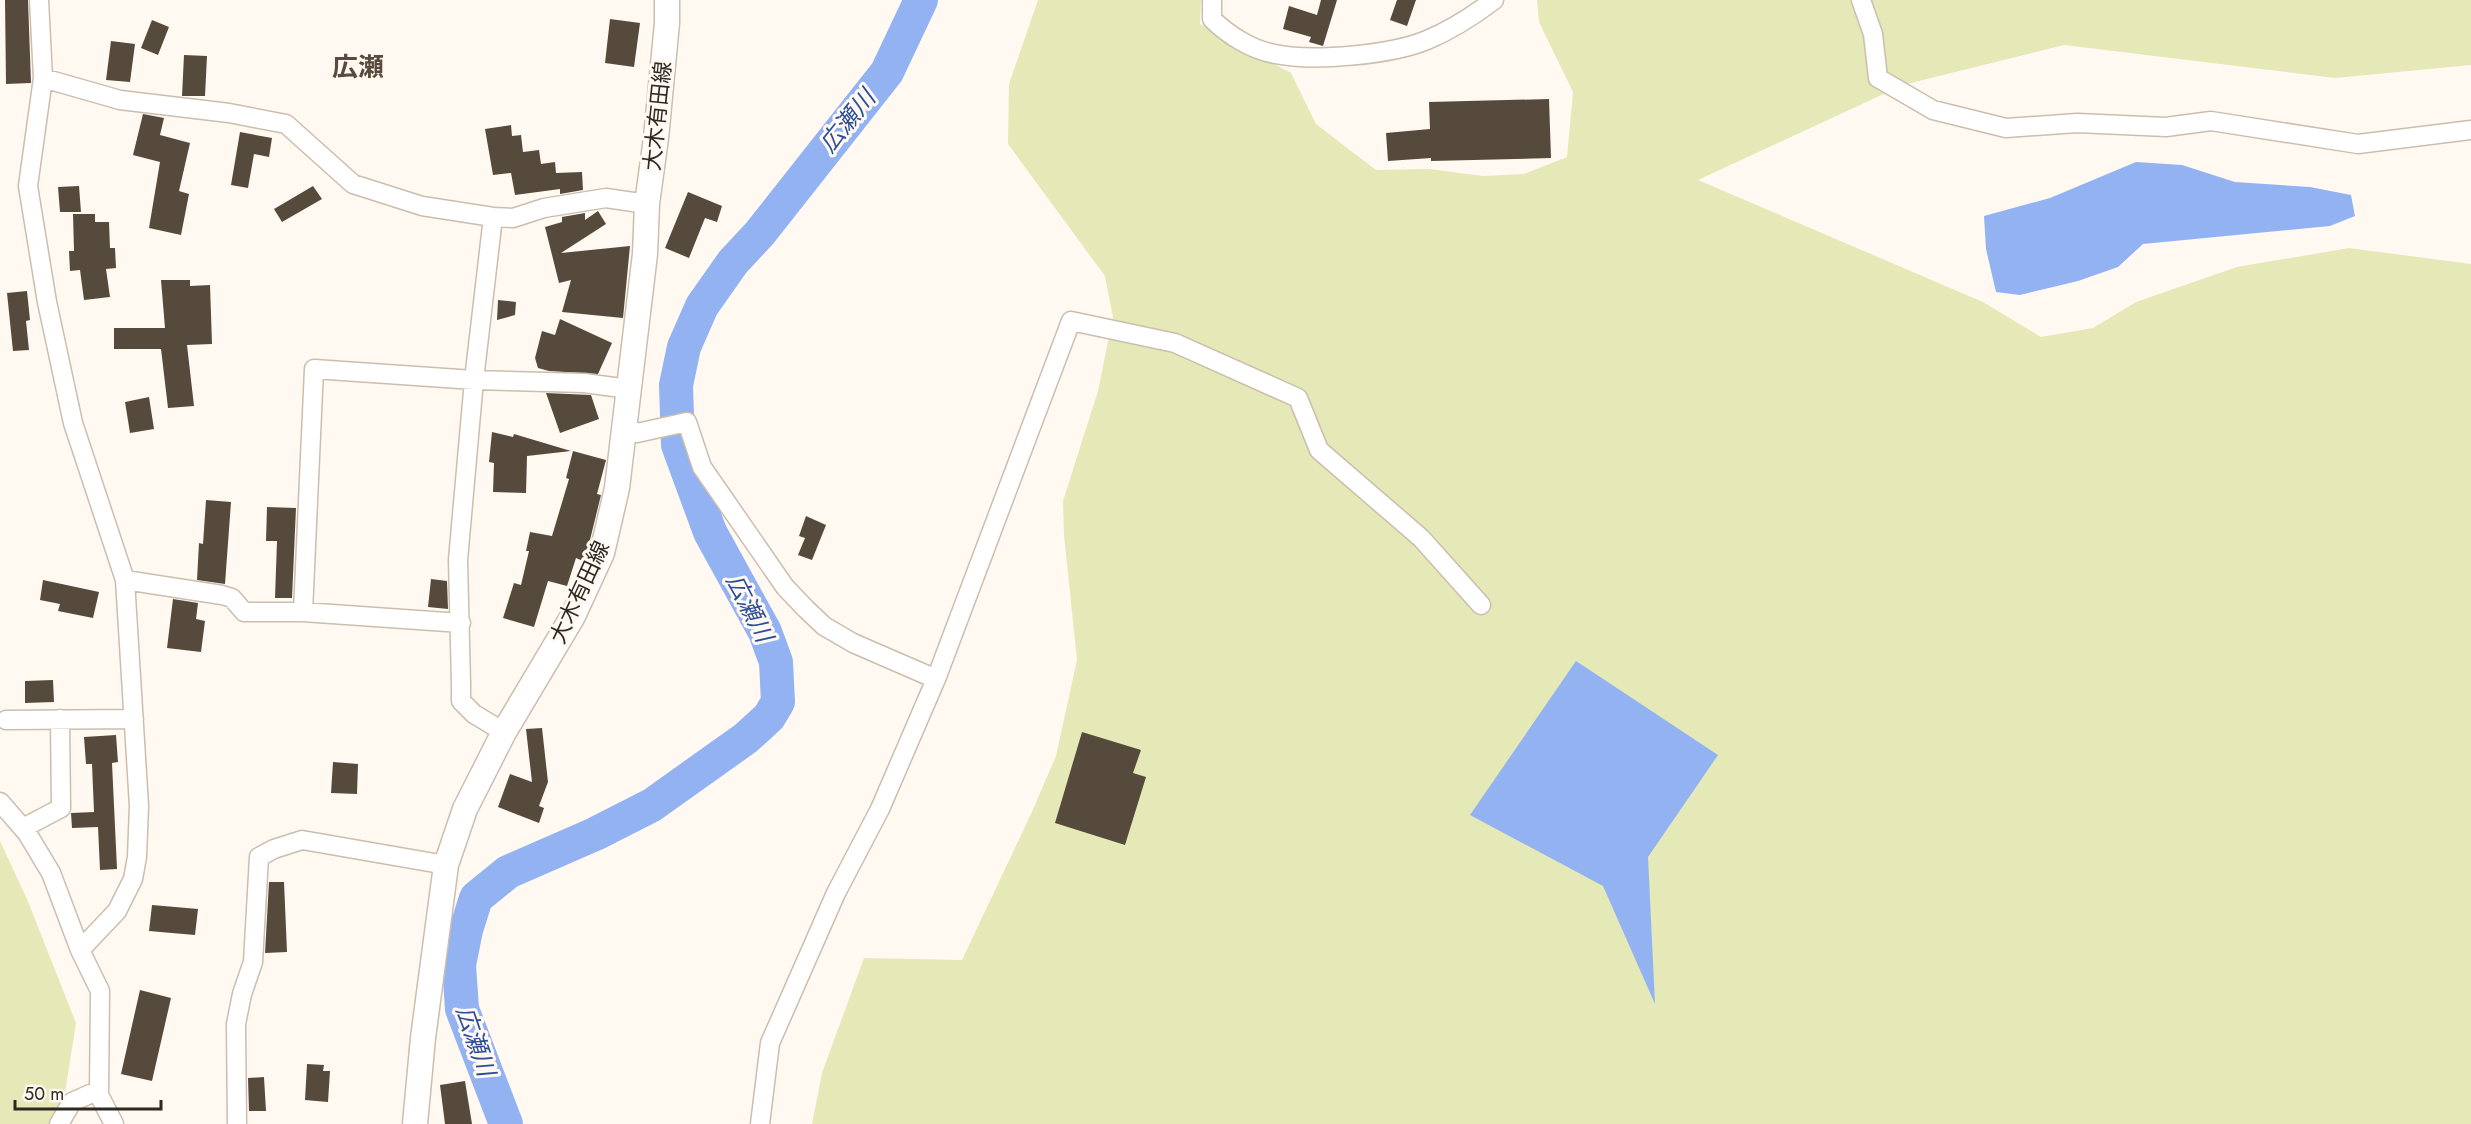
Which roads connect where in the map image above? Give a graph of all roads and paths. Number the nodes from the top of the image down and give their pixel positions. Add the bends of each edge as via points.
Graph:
1 (39, 0) edge
2 (667, 0) edge
3 (1212, 0) edge
4 (1483, 0) edge
5 (1494, 0) edge
6 (1861, 0) edge
7 (1471, 17) junction
8 (43, 78) junction
9 (2471, 130) edge
10 (647, 204) junction
11 (493, 217) junction
12 (474, 380) junction
13 (629, 389) junction
14 (631, 430) junction
15 (125, 580) junction
16 (1481, 605) dead end
17 (303, 612) junction
18 (460, 623) junction
19 (936, 679) junction
20 (60, 719) junction
21 (134, 719) junction
22 (6, 720) dead end
23 (504, 732) junction
24 (0, 802) edge
25 (23, 828) junction
26 (446, 865) junction
27 (80, 950) junction
28 (99, 1090) junction
29 (59, 1124) edge
30 (114, 1124) edge
31 (237, 1124) edge
32 (415, 1124) edge
33 (760, 1124) edge

1 - 8 street
2 - 10 main road, 大木有田線
3 - 7 street via 1212,19 1227,34 1275,54 1335,57 1406,47
4 - 7 street
5 - 7 street
6 - 9 street via 1873,34 1878,78 1933,110 2006,128 2077,123 2166,126 2211,121 2358,144
8 - 11 street via 120,100 286,124 353,184 422,206
8 - 15 street via 28,186 73,423
10 - 11 street via 606,198 544,208 513,218
10 - 13 main road, 大木有田線
11 - 12 street
12 - 13 street via 584,383
12 - 17 street via 314,369
12 - 18 street via 458,560
13 - 14 main road, 大木有田線
14 - 19 street via 687,422 702,467 785,587 806,609 824,626 853,643
14 - 23 main road, 大木有田線 via 602,553 573,616
15 - 17 street via 222,595 232,598 244,612
15 - 21 street
16 - 19 street via 1421,538 1319,450 1298,398 1175,343 1071,321
17 - 18 street
18 - 23 street via 461,701
19 - 33 street via 770,1043
20 - 21 street
20 - 22 street
20 - 25 street via 61,808
21 - 27 street via 139,806 133,879 117,911
23 - 26 main road, 大木有田線 via 465,809
24 - 25 street
25 - 27 street via 51,873
26 - 31 street via 302,840 259,857 253,962 236,1024
26 - 32 main road, 大木有田線
27 - 28 street via 100,991
28 - 29 street via 72,1102
28 - 30 street

